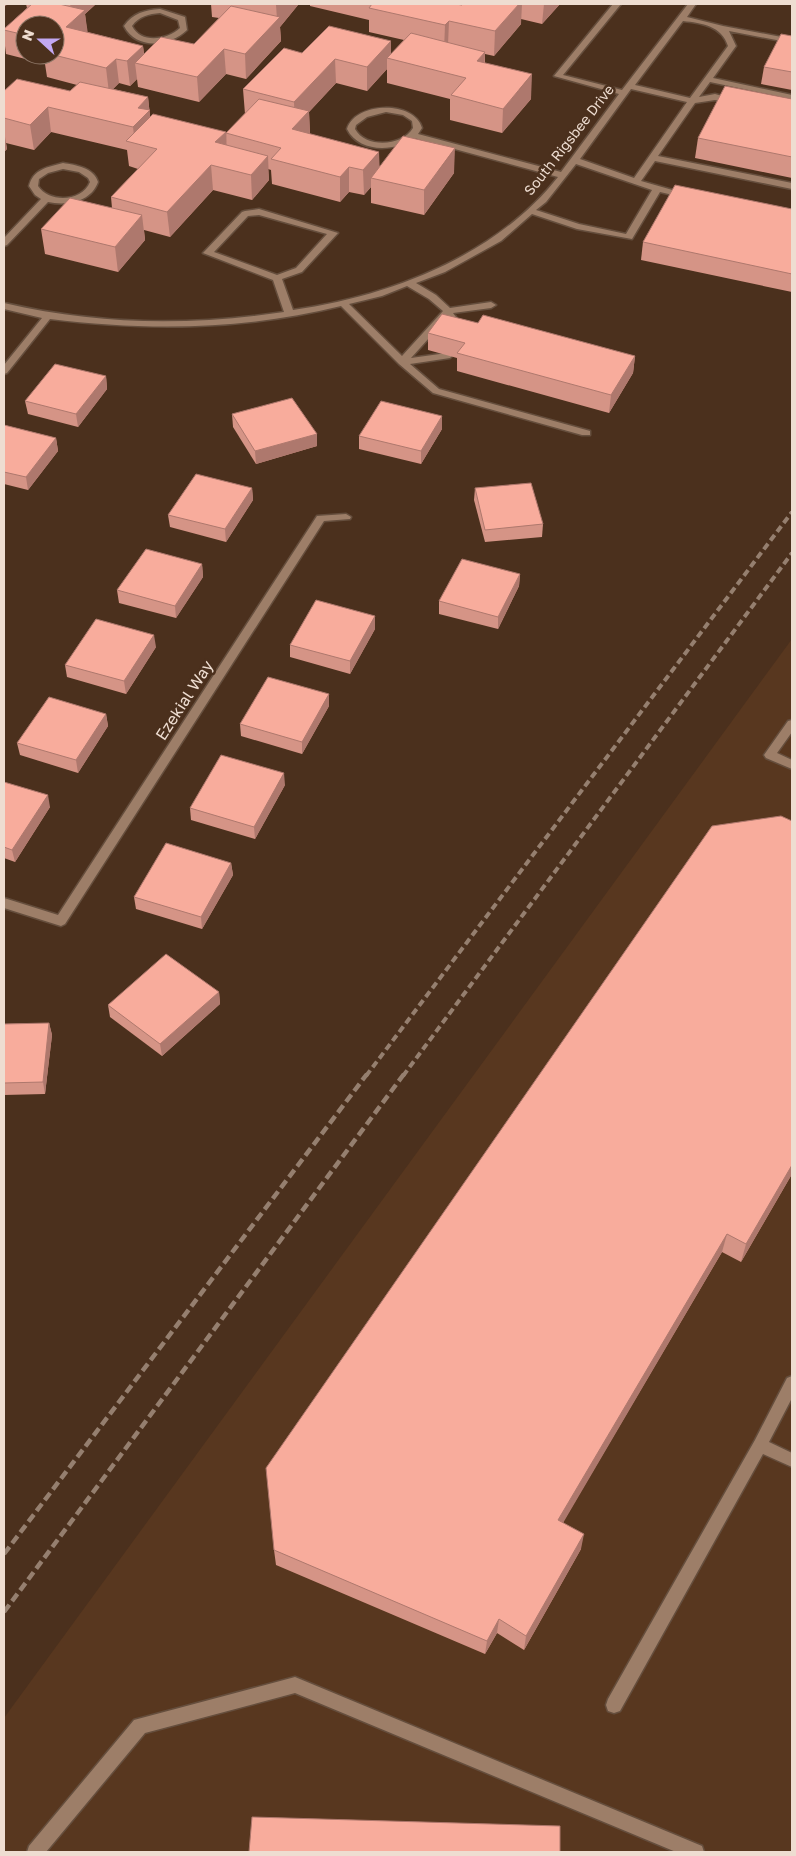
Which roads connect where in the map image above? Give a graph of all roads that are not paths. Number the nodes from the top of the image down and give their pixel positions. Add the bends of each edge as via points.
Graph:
1 (617, 4) edge
2 (692, 4) edge
3 (172, 10) joint
4 (682, 18) junction
5 (724, 28) junction
6 (792, 41) edge
7 (708, 79) junction
8 (627, 90) junction
9 (792, 97) edge
10 (692, 101) junction
11 (744, 103) edge
12 (414, 136) junction
13 (653, 158) junction
14 (574, 160) junction
15 (562, 174) junction
16 (636, 182) junction
17 (792, 186) edge
18 (657, 189) junction
19 (696, 197) edge
20 (46, 199) junction
21 (530, 211) junction
22 (4, 242) edge
23 (277, 278) junction
24 (409, 283) junction
25 (343, 303) junction
26 (491, 305) dead end
27 (4, 306) edge
28 (448, 311) junction
29 (290, 314) junction
30 (48, 316) junction
31 (457, 328) edge
32 (447, 356) edge
33 (402, 362) junction
34 (4, 371) edge
35 (586, 433) dead end
36 (346, 517) dead end
37 (792, 724) edge
38 (792, 765) edge
39 (4, 904) edge
40 (792, 1383) edge
41 (760, 1445) junction
42 (792, 1460) edge
43 (614, 1705) dead end
44 (35, 1852) edge
45 (696, 1852) edge

1 - 8 street via 558,76
2 - 4 street, South Rigsbee Drive
3 - 3 street via 142,14 130,22 130,31 149,40 175,36 184,28 184,23
4 - 5 street
4 - 8 street, South Rigsbee Drive
5 - 6 street
5 - 7 street via 732,46
7 - 9 street
7 - 10 street
8 - 10 street
8 - 14 street, South Rigsbee Drive
10 - 11 street via 715,97
10 - 13 street
12 - 12 street via 389,146 369,144 352,130 357,118 375,110 397,111 407,114 418,124
12 - 15 street
13 - 16 street
13 - 17 street
14 - 15 street, South Rigsbee Drive
14 - 16 street
15 - 21 street, South Rigsbee Drive
16 - 18 street
18 - 19 street
18 - 21 street via 629,237 577,226
20 - 20 street via 38,196 32,186 33,180 44,171 73,167 93,178 91,189 76,198
20 - 22 street
21 - 24 street, South Rigsbee Drive via 487,245
23 - 23 street via 269,275 208,253 245,214 259,212 333,234 299,270
23 - 29 street
24 - 25 street, South Rigsbee Drive
24 - 28 street
25 - 29 street, South Rigsbee Drive
25 - 33 street
26 - 28 street
27 - 30 street, South Rigsbee Drive
28 - 31 street
28 - 33 street
29 - 30 street, South Rigsbee Drive via 212,324 157,325
30 - 34 street
32 - 33 street
33 - 35 street via 436,391
36 - 39 street, Ezekial Way via 321,518 61,922
37 - 38 street via 770,755
40 - 41 street
41 - 42 street
41 - 43 street
44 - 45 street via 140,1726 295,1685

